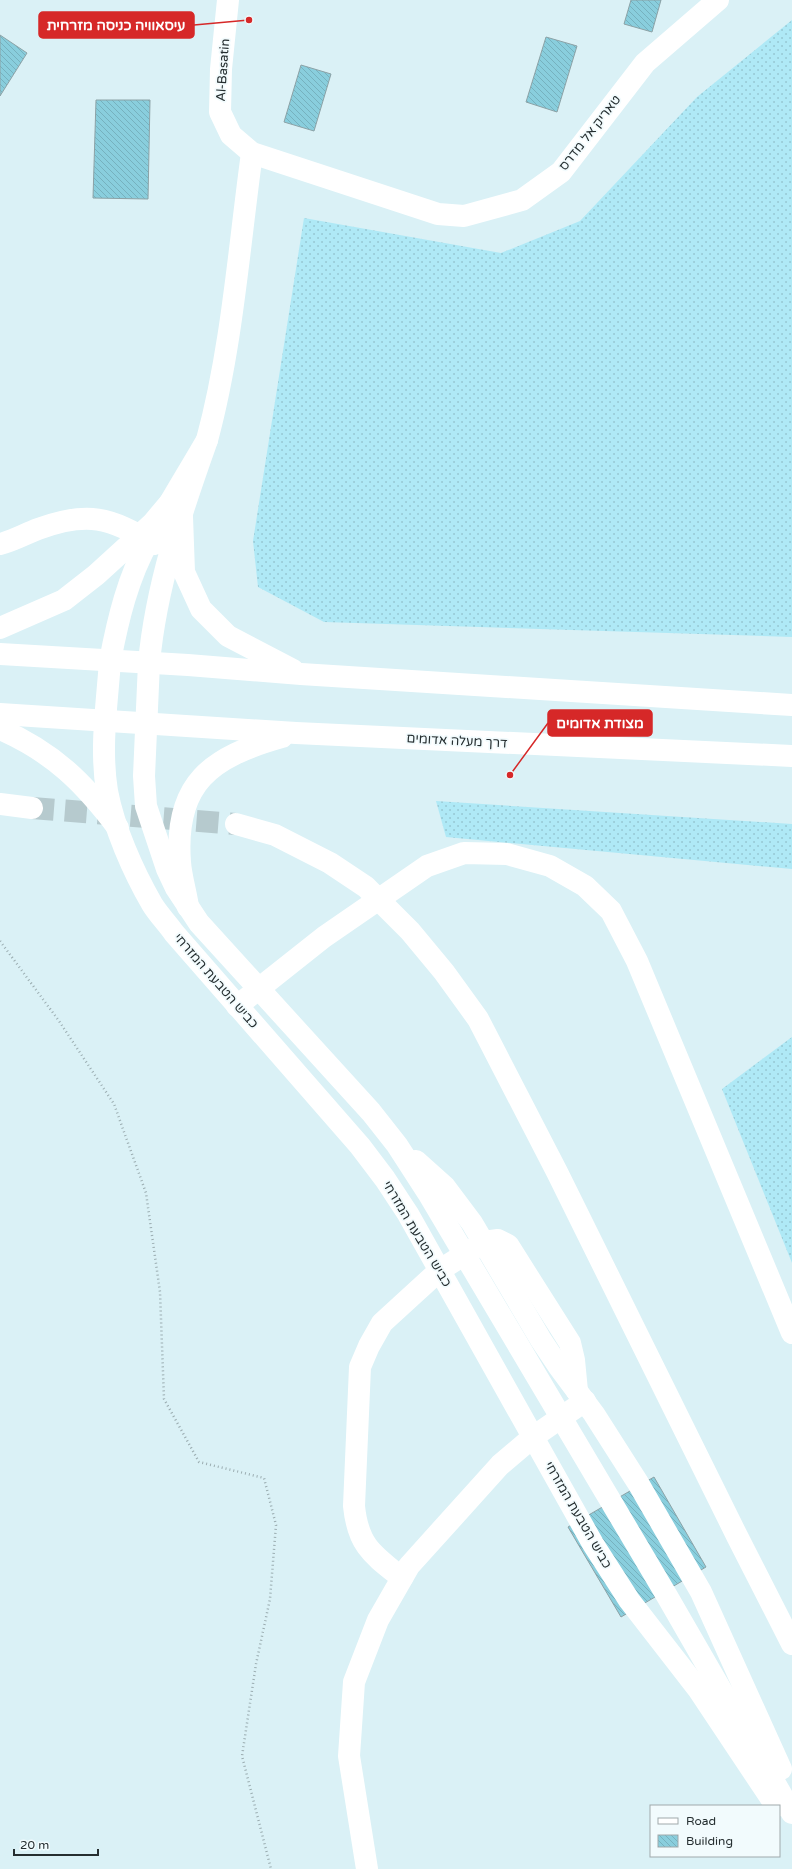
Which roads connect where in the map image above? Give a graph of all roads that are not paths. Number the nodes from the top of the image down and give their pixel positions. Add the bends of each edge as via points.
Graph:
1 (228, 0) edge
2 (718, 0) edge
3 (252, 153) junction
4 (177, 508) junction
5 (144, 538) junction
6 (0, 544) edge
7 (170, 554) junction
8 (184, 572) junction
9 (0, 628) edge
10 (0, 654) edge
11 (110, 661) junction
12 (149, 663) junction
13 (301, 674) junction
14 (792, 705) edge
15 (0, 714) edge
16 (106, 721) junction
17 (146, 724) junction
18 (0, 729) edge
19 (296, 733) junction
20 (792, 756) edge
21 (0, 804) edge
22 (32, 808) tunnel mouth
23 (236, 824) tunnel mouth
24 (118, 828) junction
25 (188, 907) junction
26 (258, 989) junction
27 (237, 1006) junction
28 (392, 1139) junction
29 (484, 1242) junction
30 (464, 1254) junction
31 (440, 1270) junction
32 (792, 1333) edge
33 (581, 1396) junction
34 (561, 1417) junction
35 (533, 1437) junction
36 (402, 1578) junction
37 (792, 1644) edge
38 (792, 1794) edge
39 (775, 1805) edge
40 (780, 1811) edge
41 (792, 1814) edge
42 (792, 1828) edge
43 (367, 1869) edge

1 - 3 main road, Al-Basatin via 220,112 231,135
2 - 3 main road, טאריק אל מדרס via 645,63 561,172 522,200 464,216 438,214
3 - 4 main road, כביש הטבעת המזרחי via 217,403 207,440
4 - 5 main road via 152,524
4 - 7 main road, כביש הטבעת המזרחי
4 - 8 main road
5 - 6 main road via 96,518 72,518
5 - 7 main road
5 - 9 main road via 64,600
5 - 11 main road, כביש הטבעת המזרחי via 121,607
7 - 8 main road
7 - 12 main road, כביש הטבעת המזרחי via 152,629
8 - 13 main road via 201,609 228,636
10 - 11 main road
11 - 12 main road
11 - 16 main road, כביש הטבעת המזרחי
12 - 13 main road
12 - 17 main road, כביש הטבעת המזרחי
13 - 14 main road
15 - 16 main road, דרך מעלה אדומים
16 - 17 main road, דרך מעלה אדומים
16 - 24 main road, כביש הטבעת המזרחי via 104,753 108,792
17 - 19 main road, דרך מעלה אדומים
17 - 25 main road, כביש הטבעת המזרחי via 146,806 167,869
18 - 24 main road via 50,756 94,796
19 - 20 main road, דרך מעלה אדומים
19 - 25 main road via 238,753 219,762 200,777 182,814 179,836 180,863
21 - 22 main road
23 - 37 main road via 275,835 330,863 366,887 410,931 478,1019
24 - 27 main road, כביש הטבעת המזרחי via 135,872 153,905
25 - 26 main road, כביש הטבעת המזרחי via 199,923
26 - 27 main road
26 - 28 main road, כביש הטבעת המזרחי via 371,1112
26 - 32 main road via 335,929 427,866 464,853 507,854 550,866 585,886 611,911 637,961
27 - 31 main road, כביש הטבעת המזרחי via 360,1146 408,1214
28 - 29 main road via 445,1187
28 - 30 main road, כביש הטבעת המזרחי
29 - 30 main road
29 - 33 main road via 541,1340
30 - 31 main road
30 - 34 main road, כביש הטבעת המזרחי
31 - 35 main road, כביש הטבעת המזרחי
31 - 36 main road via 382,1323 360,1367 355,1521 372,1554
33 - 34 main road
33 - 38 main road via 638,1482 700,1592
34 - 35 main road
34 - 41 main road, כביש הטבעת המזרחי
35 - 36 main road via 500,1465 409,1566
35 - 39 main road, כביש הטבעת המזרחי via 593,1544 629,1600 698,1689
36 - 43 main road via 378,1620 354,1682 349,1756
40 - 42 main road

